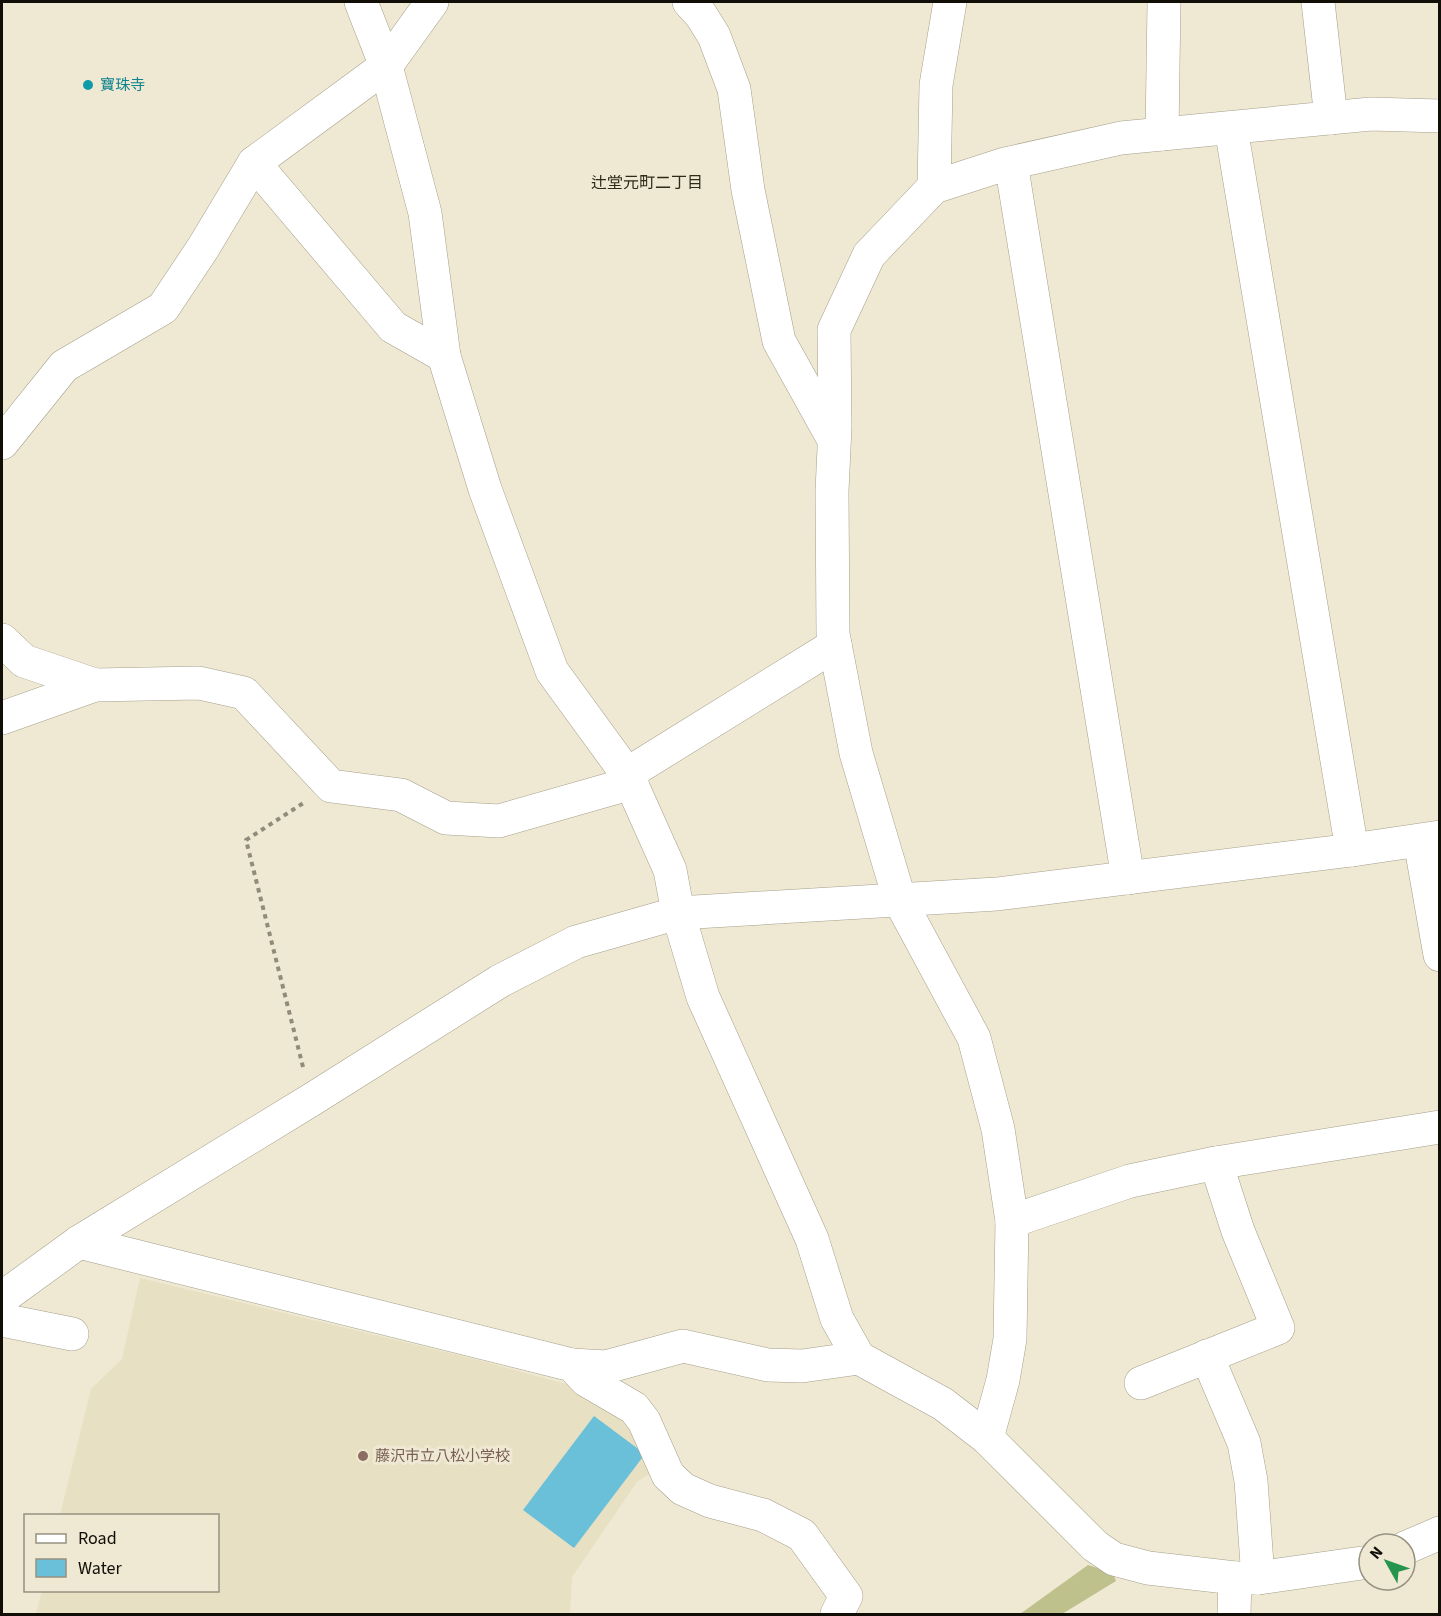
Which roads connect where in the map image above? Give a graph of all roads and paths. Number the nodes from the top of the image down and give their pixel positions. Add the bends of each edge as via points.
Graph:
1 (361, 2) edge
2 (432, 2) edge
3 (689, 2) edge
4 (950, 2) edge
5 (1164, 2) edge
6 (1318, 2) edge
7 (386, 66) junction
8 (1440, 116) edge
9 (1331, 118) junction
10 (1231, 128) junction
11 (1162, 134) junction
12 (1011, 163) junction
13 (254, 164) junction
14 (934, 187) junction
15 (444, 356) junction
16 (835, 441) junction
17 (2, 443) edge
18 (2, 640) edge
19 (835, 645) junction
20 (95, 685) junction
21 (2, 718) edge
22 (629, 778) junction
23 (330, 786) junction
24 (1430, 839) edge
25 (1352, 850) junction
26 (1128, 878) junction
27 (900, 901) junction
28 (678, 913) junction
29 (1440, 955) edge
30 (311, 1100) junction
31 (1440, 1127) edge
32 (1216, 1163) junction
33 (1012, 1221) junction
34 (79, 1242) junction
35 (2, 1298) edge
36 (2, 1320) edge
37 (72, 1334) dead end
38 (1207, 1356) junction
39 (859, 1358) junction
40 (572, 1365) junction
41 (1141, 1383) dead end
42 (987, 1438) junction
43 (1440, 1533) edge
44 (1417, 1543) edge
45 (1357, 1564) edge
46 (1247, 1578) junction
47 (837, 1614) edge
48 (1234, 1614) edge

1 - 7 street
2 - 7 street
3 - 16 street via 714,36 734,89 748,190 779,341
4 - 14 street via 936,85
5 - 11 street
6 - 9 street
7 - 13 street
7 - 15 street via 425,213
8 - 9 street via 1371,114
9 - 10 street
10 - 11 street
10 - 25 street
11 - 12 street via 1121,138
12 - 14 street
12 - 26 street
13 - 15 street via 393,327
13 - 17 street via 163,308 64,366
14 - 16 street via 869,255 834,330
15 - 22 street via 485,489 552,671
16 - 19 street
18 - 20 street via 24,661
19 - 22 street
19 - 27 street via 856,753
20 - 21 street
20 - 23 street via 199,683 244,693
22 - 23 street via 499,821 446,818 401,795
22 - 28 street via 670,870
23 - 30 path via 246,840
24 - 25 street
24 - 29 street
25 - 26 street
26 - 27 street
27 - 28 street
27 - 33 street via 974,1038 998,1129
28 - 30 street via 576,942 519,971
28 - 39 street via 703,997 812,1239 837,1319
30 - 34 street
31 - 32 street
32 - 33 street via 1130,1181
32 - 38 street via 1238,1231 1278,1328
33 - 42 street via 1010,1339
34 - 35 street
34 - 40 street
36 - 37 street
38 - 41 street
38 - 46 street via 1244,1443 1251,1481
39 - 40 street via 802,1366 768,1365 683,1346 606,1366
39 - 42 street via 943,1404
40 - 47 street via 586,1380 634,1408 644,1421 668,1475 683,1488 710,1501 763,1515 802,1535 846,1596
42 - 46 street via 1095,1546 1114,1559 1148,1568
43 - 44 street
45 - 46 street
46 - 48 street

